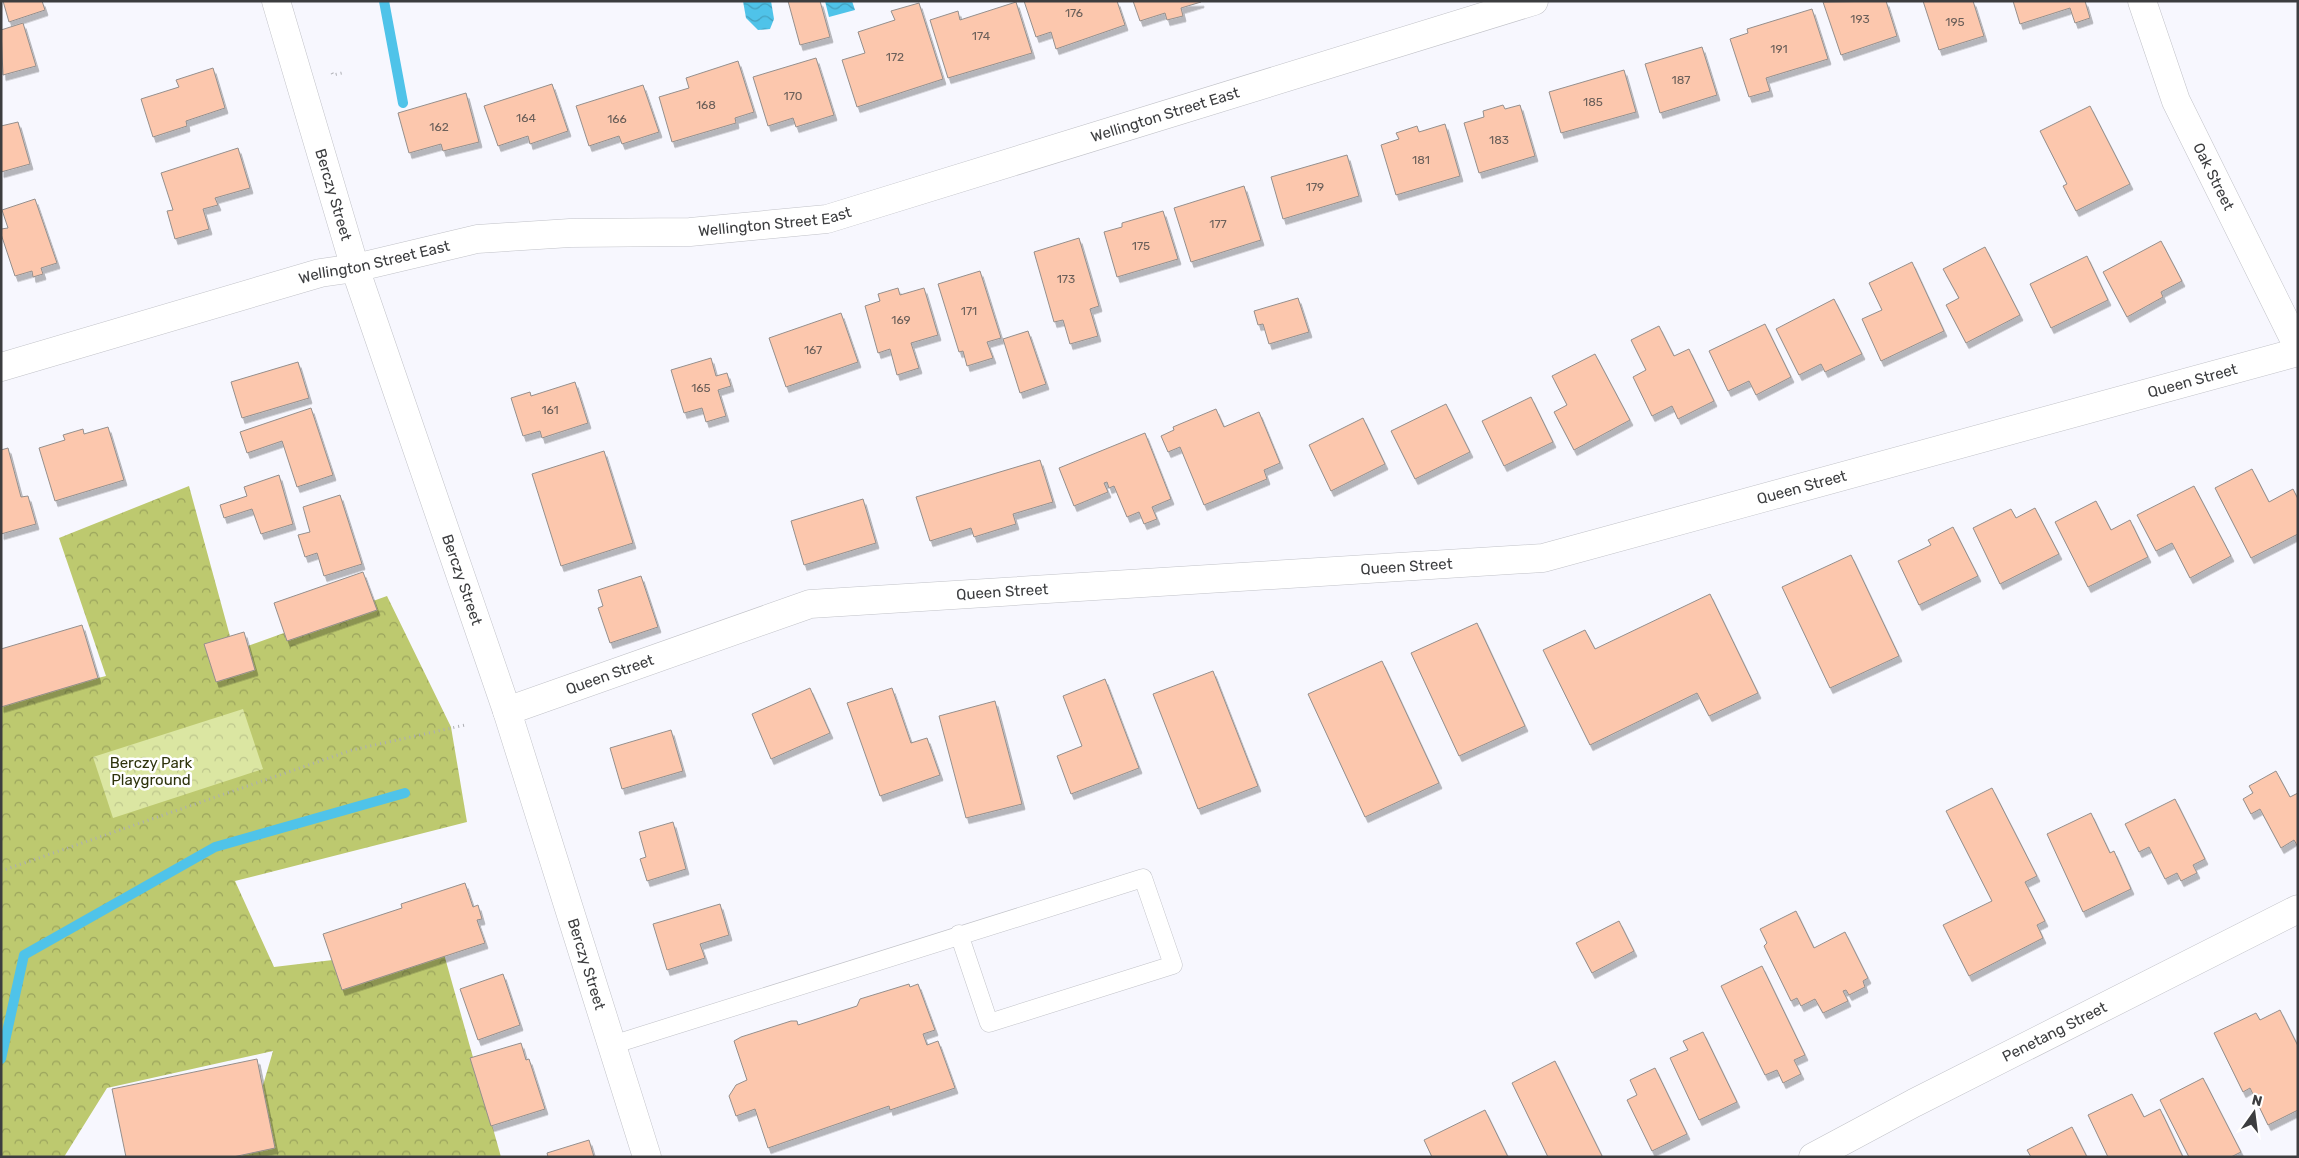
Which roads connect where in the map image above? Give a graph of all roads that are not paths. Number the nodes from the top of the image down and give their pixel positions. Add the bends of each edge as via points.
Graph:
1 (276, 1) edge
2 (1534, 1) edge
3 (2142, 1) edge
4 (355, 268) junction
5 (2298, 347) edge
6 (2298, 352) edge
7 (1, 367) edge
8 (507, 711) junction
9 (2298, 909) edge
10 (959, 934) junction
11 (612, 1045) junction
12 (647, 1157) edge
13 (1813, 1157) edge

1 - 4 street, Berczy Street
2 - 4 street, Wellington Street East via 827,219 690,232 570,233 477,239
3 - 5 street, Oak Street via 2176,101
4 - 7 street, Wellington Street East via 310,275
4 - 8 street, Berczy Street
6 - 8 street, Queen Street via 1543,558 810,604
8 - 11 street, Berczy Street
9 - 13 street, Penetang Street
10 - 10 lane via 1143,878 1173,964 989,1023
10 - 11 lane
11 - 12 street, Berczy Street

